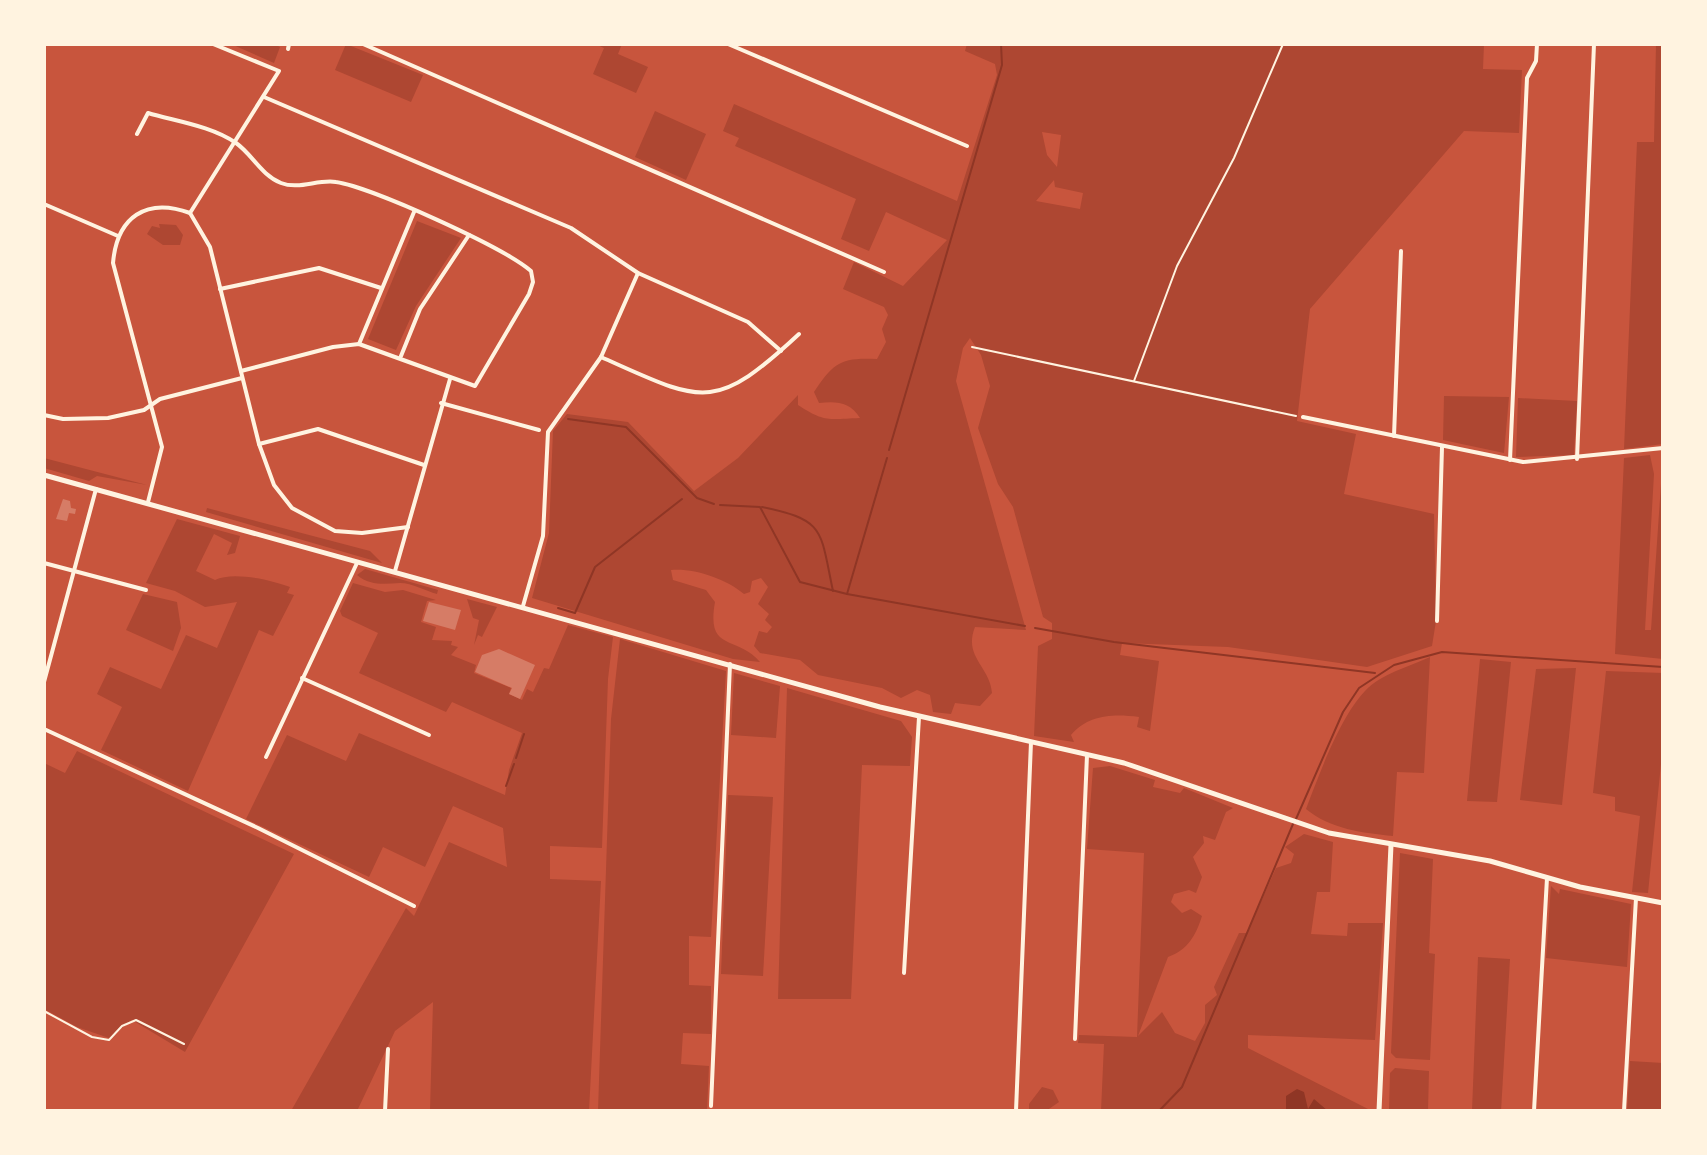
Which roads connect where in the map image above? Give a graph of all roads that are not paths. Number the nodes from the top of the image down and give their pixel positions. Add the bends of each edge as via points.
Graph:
1 (213, 44) edge
2 (363, 44) edge
3 (728, 44) edge
4 (1537, 44) edge
5 (1594, 44) edge
6 (264, 97) junction
7 (137, 134) dead end
8 (235, 142) junction
9 (967, 146) dead end
10 (44, 204) edge
11 (414, 212) junction
12 (190, 213) junction
13 (469, 235) junction
14 (118, 236) junction
15 (1401, 251) dead end
16 (884, 272) dead end
17 (638, 273) junction
18 (381, 288) junction
19 (220, 289) junction
20 (799, 334) dead end
21 (359, 344) junction
22 (781, 351) junction
23 (401, 356) junction
24 (601, 357) junction
25 (241, 371) junction
26 (242, 378) junction
27 (450, 379) junction
28 (441, 403) junction
29 (151, 405) junction
30 (44, 415) edge
31 (1303, 417) road end
32 (539, 430) dead end
33 (1394, 436) junction
34 (259, 444) junction
35 (1442, 447) junction
36 (1663, 448) edge
37 (1577, 459) junction
38 (1510, 460) junction
39 (424, 465) junction
40 (44, 475) edge
41 (96, 489) junction
42 (148, 502) junction
43 (408, 527) junction
44 (358, 560) junction
45 (44, 563) edge
46 (75, 571) junction
47 (395, 571) junction
48 (146, 590) dead end
49 (523, 606) junction
50 (1437, 621) dead end
51 (730, 664) junction
52 (302, 678) junction
53 (44, 682) edge
54 (919, 717) junction
55 (44, 729) edge
56 (429, 735) dead end
57 (1031, 742) junction
58 (1087, 755) junction
59 (266, 757) dead end
60 (1391, 845) junction
61 (1547, 878) junction
62 (1636, 898) junction
63 (1663, 903) edge
64 (414, 906) dead end
65 (904, 973) dead end
66 (44, 1011) edge
67 (1075, 1039) dead end
68 (184, 1044) dead end
69 (388, 1049) dead end
70 (711, 1106) dead end
71 (385, 1111) edge
72 (1016, 1111) edge
73 (1379, 1111) edge
74 (1534, 1111) edge
75 (1624, 1111) edge

1 - 6 street via 279,71
2 - 16 street
3 - 9 street
4 - 38 street via 1527,78
5 - 37 street
6 - 8 street
6 - 17 street via 571,228
7 - 8 street via 148,113
8 - 11 street via 282,183 334,181
8 - 12 street
10 - 14 street
11 - 13 street
11 - 18 street
12 - 14 street via 149,208 129,220
12 - 19 street via 210,247
13 - 23 street via 420,309
13 - 27 street via 523,264 533,282 475,386
14 - 29 street via 113,263
15 - 33 street
17 - 22 street via 748,322
17 - 24 street
18 - 19 street via 319,268
18 - 21 street
19 - 25 street
20 - 22 street
21 - 23 street
21 - 25 street
22 - 24 street via 745,381 700,393 668,387
23 - 27 street
24 - 49 street via 548,432 543,536
25 - 26 street
26 - 29 street
26 - 34 street
27 - 28 street
28 - 32 street
28 - 39 street
29 - 30 street via 108,418
29 - 42 street via 162,447
31 - 33 street
33 - 35 street
34 - 39 street via 318,429
34 - 43 street via 274,485 292,508 313,522 362,533
35 - 38 street
35 - 50 street
36 - 37 street
37 - 38 street
39 - 43 street
40 - 41 street
41 - 42 street
41 - 46 street
42 - 44 street
43 - 47 street
44 - 47 street
44 - 52 street
45 - 46 street
46 - 48 street
46 - 53 street
47 - 49 street
49 - 51 street
51 - 54 street
51 - 70 street
52 - 56 street
52 - 59 street
54 - 57 street
54 - 65 street
55 - 64 street
57 - 58 street
57 - 72 street
58 - 60 street via 1180,780 1296,822
58 - 67 street
60 - 61 street via 1490,861
60 - 73 street
61 - 62 street
61 - 74 street
62 - 63 street
62 - 75 street
66 - 68 lane via 98,1039 109,1040 136,1020
69 - 71 street

